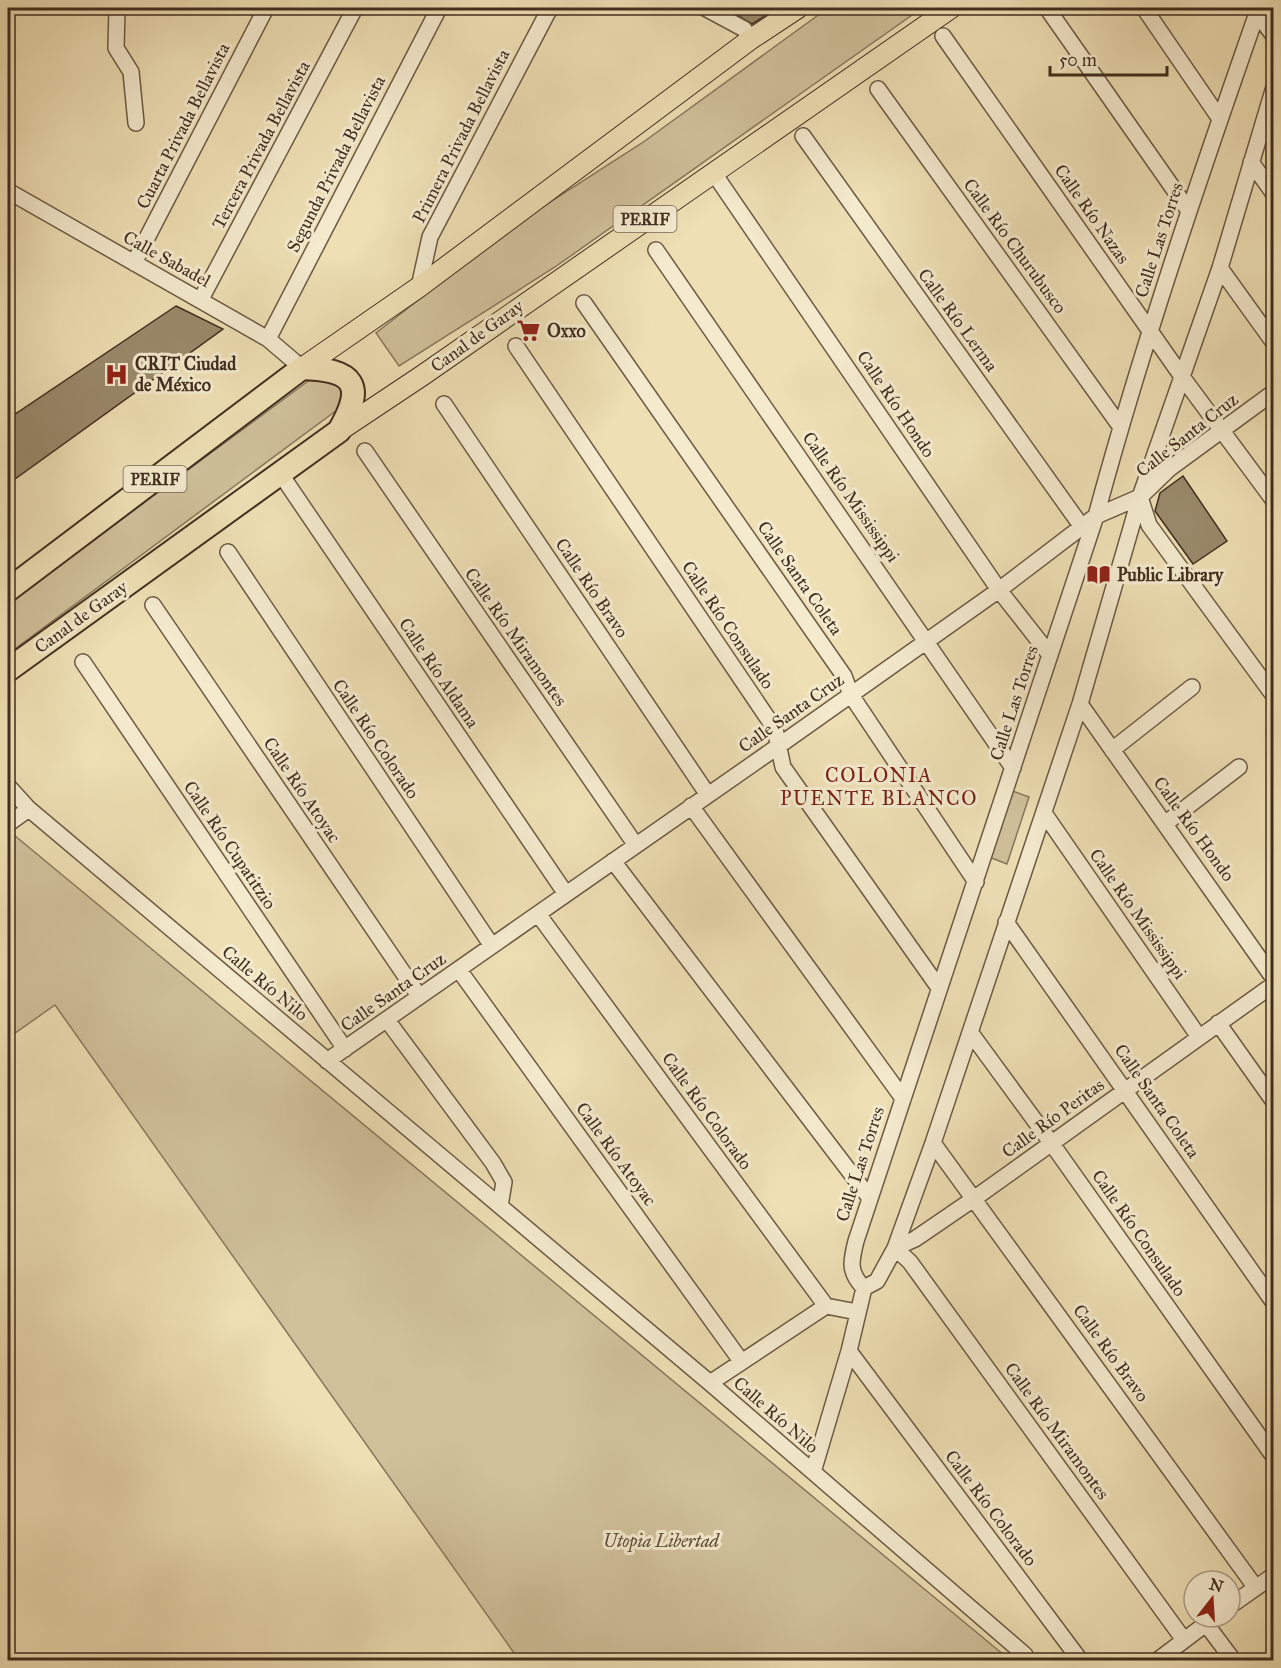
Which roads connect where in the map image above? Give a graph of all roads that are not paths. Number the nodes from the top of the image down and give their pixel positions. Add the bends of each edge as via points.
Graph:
1 (117, 8) edge
2 (266, 8) edge
3 (355, 8) edge
4 (439, 8) edge
5 (550, 8) edge
6 (705, 8) edge
7 (798, 8) edge
8 (951, 8) edge
9 (1047, 8) edge
10 (1144, 8) edge
11 (1255, 10) edge
12 (748, 34) junction
13 (944, 36) dead end
14 (1274, 36) edge
15 (1274, 87) edge
16 (878, 89) dead end
17 (1220, 118) junction
18 (136, 123) dead end
19 (803, 136) dead end
20 (1251, 162) junction
21 (713, 172) junction
22 (8, 191) edge
23 (1274, 194) edge
24 (1189, 211) junction
25 (656, 250) dead end
26 (134, 263) junction
27 (1220, 268) junction
28 (419, 287) junction
29 (201, 300) junction
30 (584, 303) dead end
31 (1150, 331) junction
32 (268, 339) junction
33 (1274, 343) edge
34 (516, 346) dead end
35 (302, 368) junction
36 (1183, 378) junction
37 (1274, 392) edge
38 (444, 404) dead end
39 (1120, 426) junction
40 (1222, 430) junction
41 (339, 431) junction
42 (365, 451) dead end
43 (280, 473) junction
44 (1140, 497) junction
45 (1274, 501) edge
46 (1096, 516) junction
47 (1083, 527) junction
48 (228, 552) dead end
49 (8, 590) edge
50 (999, 590) junction
51 (153, 605) dead end
52 (927, 641) junction
53 (1050, 655) junction
54 (83, 662) dead end
55 (8, 670) edge
56 (1192, 687) dead end
57 (851, 695) junction
58 (1274, 696) edge
59 (1080, 704) junction
60 (777, 747) junction
61 (1112, 750) junction
62 (1239, 767) dead end
63 (1014, 768) junction
64 (8, 786) edge
65 (708, 795) junction
66 (692, 806) junction
67 (29, 809) junction
68 (1044, 813) junction
69 (1166, 823) junction
70 (8, 824) edge
71 (635, 844) junction
72 (613, 861) junction
73 (976, 882) junction
74 (567, 894) junction
75 (538, 914) junction
76 (1006, 922) junction
77 (492, 946) junction
78 (459, 970) junction
79 (1274, 979) edge
80 (1274, 984) edge
81 (939, 988) junction
82 (420, 996) junction
83 (387, 1020) junction
84 (1218, 1023) junction
85 (970, 1032) junction
86 (1200, 1036) junction
87 (345, 1049) junction
88 (327, 1061) junction
89 (1125, 1090) junction
90 (902, 1097) junction
91 (1274, 1102) edge
92 (933, 1143) junction
93 (1052, 1144) junction
94 (869, 1197) junction
95 (975, 1198) junction
96 (500, 1206) junction
97 (895, 1248) junction
98 (864, 1288) junction
99 (1274, 1304) edge
100 (826, 1306) junction
101 (857, 1312) junction
102 (849, 1351) junction
103 (741, 1361) junction
104 (710, 1383) junction
105 (1274, 1457) edge
106 (813, 1472) junction
107 (1274, 1575) edge
108 (1256, 1588) junction
109 (1242, 1598) edge
110 (1199, 1629) edge
111 (1216, 1629) edge
112 (1184, 1640) junction
113 (1022, 1658) edge
114 (1080, 1660) edge
115 (1158, 1660) edge
116 (1233, 1660) edge

1 - 18 street via 116,48 131,72
2 - 26 street, Cuarta Privada Bellavista
3 - 29 street, Tercera Privada Bellavista
4 - 32 street, Segunda Privada Bellavista
5 - 28 street, Primera Privada Bellavista via 430,237
6 - 12 street
7 - 12 main road, PERIF
8 - 21 main road, Canal de Garay / PERIF
9 - 24 street
10 - 17 street
11 - 14 street
11 - 17 street, Calle Las Torres
12 - 28 main road, PERIF
13 - 31 street, Calle Río Nazas
15 - 20 street
16 - 39 street, Calle Río Churubusco
17 - 24 street, Calle Las Torres
19 - 47 street, Calle Río Lerma
20 - 23 street
20 - 27 street
21 - 41 main road, Canal de Garay / PERIF
21 - 50 street, Calle Río Hondo
22 - 26 street, Calle Sabadel
24 - 31 street, Calle Las Torres
25 - 52 street, Calle Río Mississippi
26 - 29 street, Calle Sabadel
27 - 33 street
27 - 36 street
28 - 35 main road, PERIF
29 - 32 street, Calle Sabadel
30 - 57 street, Calle Santa Coleta via 844,676
31 - 36 street, Calle Río Nazas
31 - 39 street, Calle Las Torres
32 - 35 street, Calle Sabadel
34 - 60 street, Calle Río Consulado via 775,729
35 - 41 highway via 339,373 351,383 354,398
35 - 49 highway, PERIF
36 - 40 street, Calle Río Nazas
36 - 44 street
37 - 40 street, Calle Santa Cruz
38 - 65 street, Calle Río Bravo
39 - 46 street, Calle Las Torres
40 - 44 street, Calle Santa Cruz via 1169,469
40 - 45 street, Calle Río Nazas
41 - 43 highway, Canal de Garay / PERIF
42 - 71 street, Calle Río Miramontes
43 - 55 highway, Canal de Garay / PERIF
43 - 74 street, Calle Río Aldama
44 - 46 street, Calle Santa Cruz
44 - 58 street via 1149,525
44 - 59 street
46 - 47 street, Calle Santa Cruz
46 - 53 street, Calle Las Torres
47 - 50 street, Calle Santa Cruz
48 - 77 street, Calle Río Colorado
50 - 52 street, Calle Santa Cruz
50 - 53 street, Calle Río Hondo
51 - 82 street, Calle Río Atoyac
52 - 57 street, Calle Santa Cruz
52 - 63 street, Calle Río Mississippi
53 - 63 street, Calle Las Torres
54 - 87 street, Calle Río Cupatitzio
56 - 61 street
57 - 60 street, Calle Santa Cruz
57 - 73 street, Calle Santa Coleta
59 - 61 street, Calle Río Hondo
59 - 68 street
60 - 65 street, Calle Santa Cruz
60 - 81 street, Calle Río Consulado via 783,767
61 - 69 street, Calle Río Hondo
62 - 69 street
63 - 73 street, Calle Las Torres
64 - 67 street, Calle Río Nilo
65 - 66 street, Calle Santa Cruz
66 - 71 street, Calle Santa Cruz
66 - 90 street
67 - 70 street
67 - 88 street, Calle Río Nilo
68 - 76 street
68 - 86 street, Calle Río Mississippi
69 - 79 street, Calle Río Hondo
71 - 72 street, Calle Santa Cruz
72 - 74 street, Calle Santa Cruz
72 - 94 street
73 - 81 street, Calle Las Torres
74 - 75 street, Calle Santa Cruz
75 - 77 street, Calle Santa Cruz
75 - 100 street, Calle Río Colorado
76 - 85 street
76 - 89 street, Calle Santa Coleta
77 - 78 street, Calle Santa Cruz
78 - 82 street, Calle Santa Cruz
78 - 103 street, Calle Río Atoyac
80 - 84 street, Calle Río Peritas
81 - 90 street, Calle Las Torres
82 - 83 street, Calle Santa Cruz
83 - 87 street, Calle Santa Cruz
83 - 96 street via 493,1163 504,1182
84 - 86 street, Calle Río Peritas
84 - 91 street
85 - 92 street
85 - 93 street, Calle Río Consulado
86 - 89 street, Calle Río Peritas
87 - 88 street, Calle Santa Cruz
88 - 96 street, Calle Río Nilo
89 - 93 street, Calle Río Peritas
89 - 99 street, Calle Santa Coleta
90 - 94 street, Calle Las Torres
92 - 95 street, Calle Río Bravo
92 - 97 street
93 - 95 street, Calle Río Peritas
93 - 105 street, Calle Río Consulado
94 - 98 street, Calle Las Torres via 850,1267
95 - 97 street, Calle Río Peritas
95 - 108 street, Calle Río Bravo
96 - 104 street, Calle Río Nilo
97 - 98 street via 878,1281
97 - 112 street, Calle Río Miramontes via 910,1262
98 - 101 street
100 - 101 street
100 - 103 street
101 - 102 street
102 - 106 street
102 - 114 street, Calle Río Colorado
103 - 104 street
104 - 106 street, Calle Río Nilo
106 - 113 street, Calle Río Nilo
107 - 108 street
108 - 109 street
110 - 112 street
111 - 116 street
112 - 115 street

